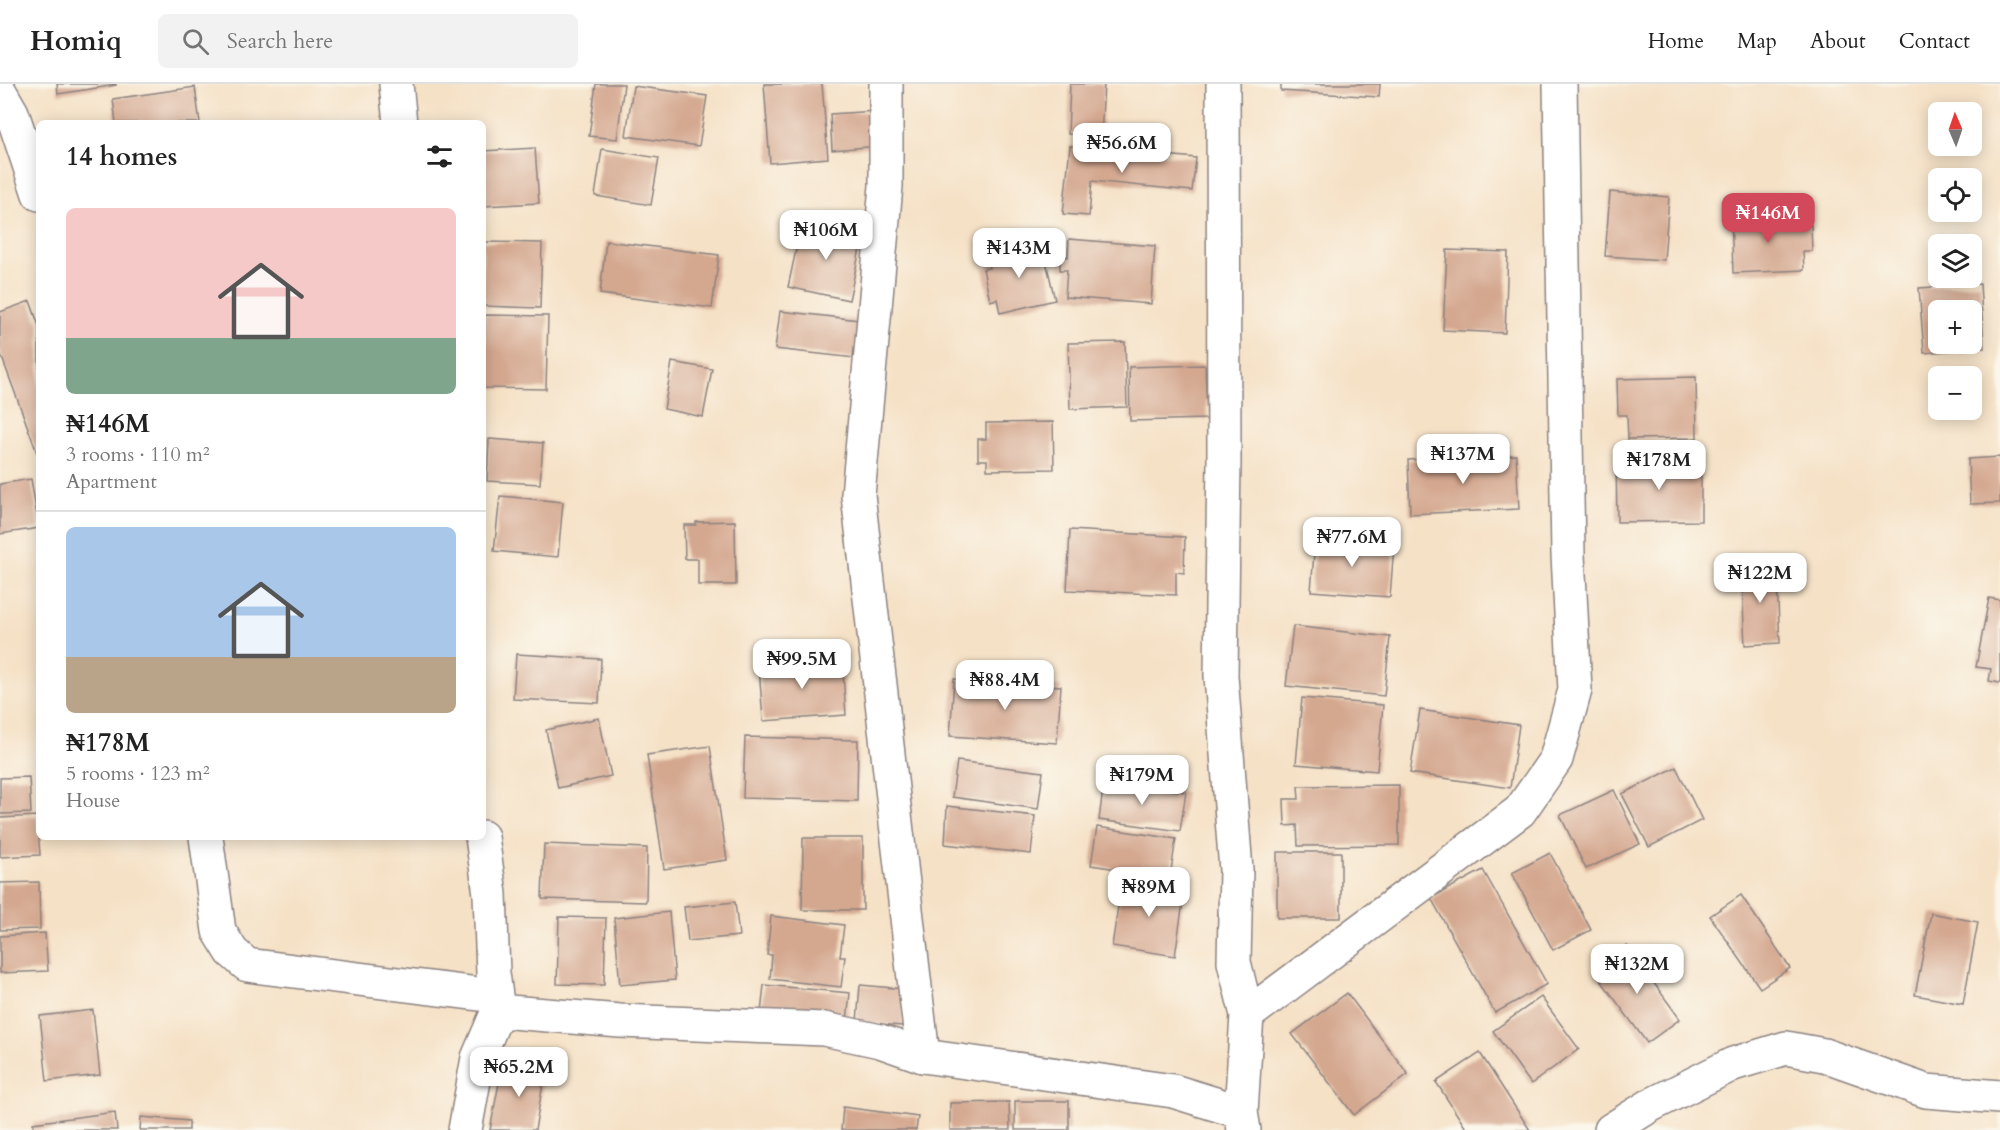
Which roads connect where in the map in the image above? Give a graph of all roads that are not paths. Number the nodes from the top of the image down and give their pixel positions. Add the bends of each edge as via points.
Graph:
1 (396, 84) edge
2 (886, 84) edge
3 (1223, 84) edge
4 (1560, 84) edge
5 (0, 92) edge
6 (400, 120) edge
7 (36, 186) edge
8 (206, 840) edge
9 (483, 840) edge
10 (497, 1003) junction
11 (1247, 1016) junction
12 (923, 1056) junction
13 (2000, 1097) edge
14 (1243, 1121) edge
15 (465, 1130) edge
16 (1611, 1130) edge

1 - 6 street
2 - 12 street via 886,186 858,495
3 - 11 street via 1221,676 1236,870 1234,962
4 - 11 street via 1568,555 1575,690 1556,759 1520,810
5 - 7 street via 12,112
8 - 10 street via 219,932 232,952 247,965
9 - 10 street
10 - 12 street via 620,1021 824,1029 880,1041
10 - 15 street via 478,1058
11 - 14 street
12 - 14 street via 1173,1091
13 - 16 street via 1926,1091 1824,1055 1786,1048 1733,1064

